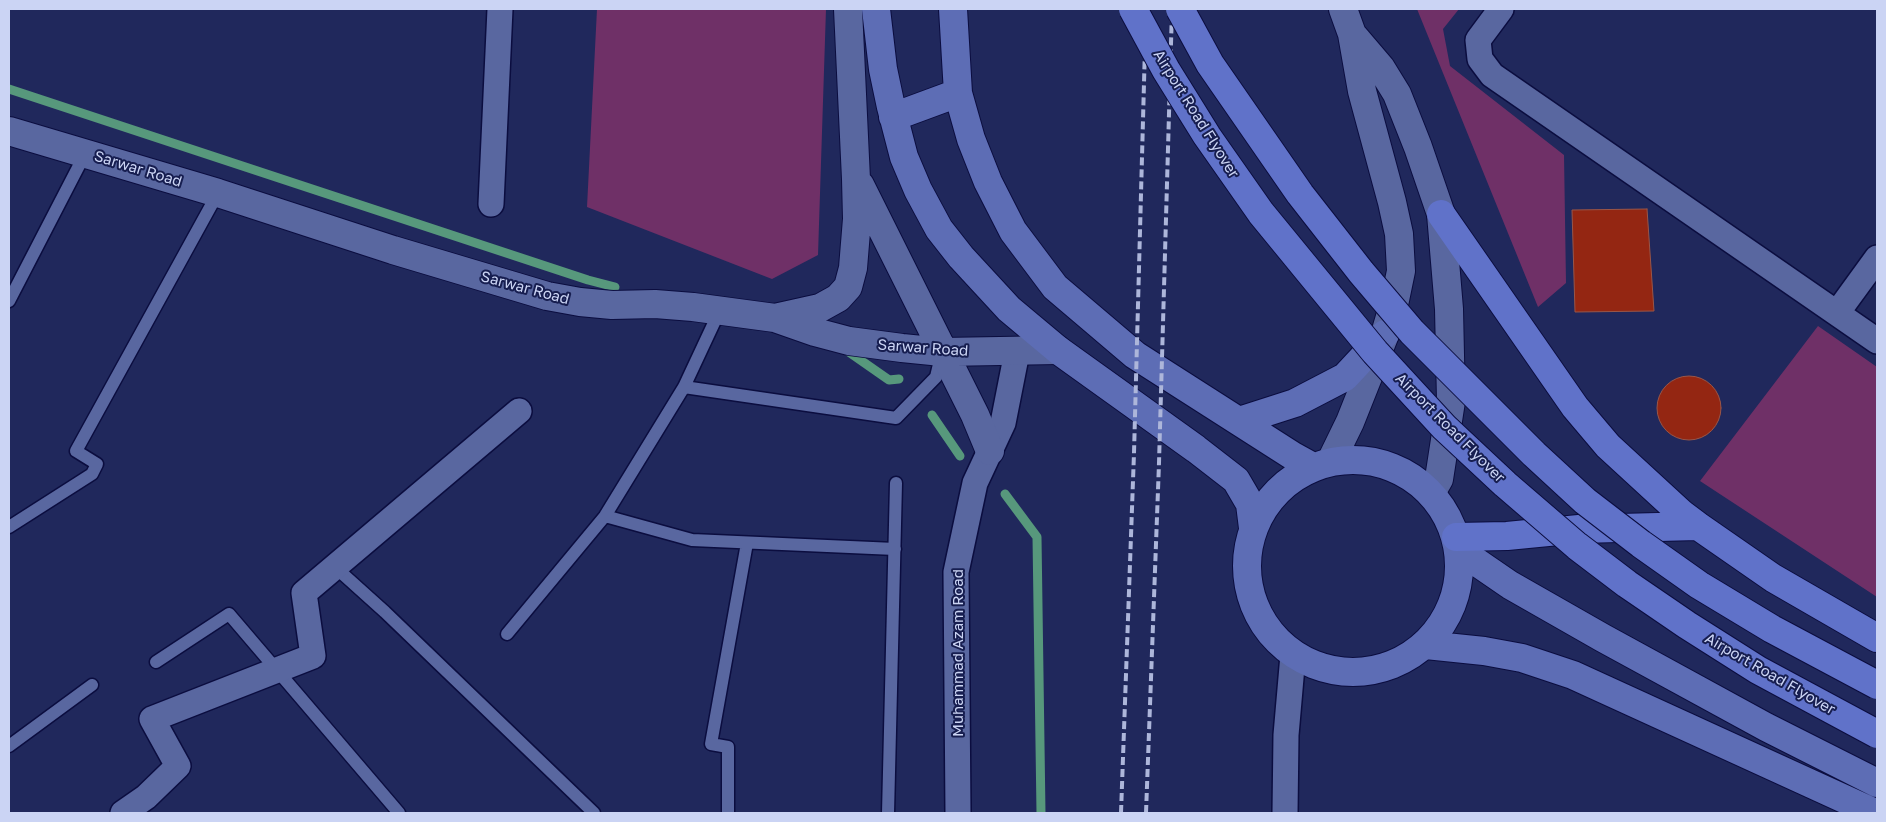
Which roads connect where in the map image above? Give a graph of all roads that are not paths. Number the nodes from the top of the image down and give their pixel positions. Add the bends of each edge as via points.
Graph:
1 (500, 9) edge
2 (848, 9) edge
3 (876, 9) edge
4 (953, 9) edge
5 (1133, 9) edge
6 (1180, 9) edge
7 (1343, 9) edge
8 (1501, 9) edge
9 (1352, 34) junction
10 (958, 93) junction
11 (893, 118) junction
12 (9, 131) edge
13 (85, 154) junction
14 (856, 179) junction
15 (218, 193) junction
16 (491, 204) dead end
17 (1441, 214) junction
18 (1877, 258) edge
19 (9, 301) edge
20 (720, 310) junction
21 (1837, 314) junction
22 (775, 318) junction
23 (1385, 334) junction
24 (1877, 341) edge
25 (1058, 350) junction
26 (942, 352) junction
27 (1017, 352) junction
28 (684, 387) junction
29 (519, 411) dead end
30 (1239, 421) junction
31 (990, 451) junction
32 (1322, 464) junction
33 (896, 483) dead end
34 (1431, 493) junction
35 (605, 516) junction
36 (1698, 526) junction
37 (9, 527) edge
38 (1253, 528) junction
39 (747, 543) junction
40 (1458, 543) junction
41 (895, 549) junction
42 (335, 566) junction
43 (507, 634) dead end
44 (1877, 638) edge
45 (1426, 644) junction
46 (1293, 655) junction
47 (156, 662) dead end
48 (277, 670) junction
49 (92, 685) dead end
50 (1877, 685) edge
51 (1877, 734) edge
52 (9, 746) edge
53 (1877, 782) edge
54 (145, 805) edge
55 (396, 812) edge
56 (123, 813) edge
57 (594, 813) edge
58 (728, 813) edge
59 (888, 813) edge
60 (958, 813) edge
61 (1285, 813) edge
62 (1874, 813) edge

1 - 16 street
2 - 14 street
3 - 11 main road
4 - 10 main road
5 - 51 main road, Airport Road Flyover, bridge via 1206,136 1261,213 1375,352 1444,426 1577,546 1634,589 1758,670
6 - 50 main road, bridge via 1210,64 1300,194 1360,272 1412,332 1534,454 1585,501 1699,585 1772,629
7 - 9 street
8 - 21 street via 1478,40 1480,59 1492,75
9 - 17 street via 1381,68 1397,94
9 - 23 street via 1362,90 1399,234 1401,271
10 - 11 main road
10 - 30 main road via 988,182 1013,230 1055,287 1135,355
11 - 25 main road via 914,182 939,229 1009,309
12 - 13 street, Sarwar Road
13 - 15 street, Sarwar Road
13 - 19 lane
14 - 22 street via 857,219 848,287 838,298 820,308
14 - 26 street
15 - 20 street, Sarwar Road via 547,296 612,305 655,304
15 - 37 lane via 76,451 97,464 92,474
17 - 34 street via 1449,308 1451,401 1439,480
17 - 36 main road via 1580,413 1608,446
18 - 21 street
20 - 22 street, Sarwar Road
20 - 28 lane
21 - 24 street
22 - 26 street, Sarwar Road via 849,341
23 - 30 main road via 1345,377 1295,403
23 - 32 street via 1350,422
25 - 27 street, Sarwar Road
25 - 38 main road via 1236,480 1250,504
26 - 27 street, Sarwar Road
26 - 28 lane via 936,377 896,418
26 - 31 street via 975,414
27 - 31 street, Muhammad Azam Road via 1003,423
28 - 35 lane
29 - 42 street
30 - 32 main road via 1293,456
31 - 60 street, Muhammad Azam Road via 975,483 956,572
32 - 34 main road via 1368,460 1402,471
32 - 38 main road via 1288,482 1267,502
33 - 41 lane
34 - 40 main road
35 - 39 lane via 692,540
35 - 43 lane
36 - 40 main road via 1579,529
36 - 44 main road via 1773,578
38 - 46 main road via 1246,563 1251,599 1267,631
39 - 41 lane
39 - 58 lane via 711,744 728,747
40 - 45 main road via 1458,585 1447,617
40 - 53 main road via 1510,585 1766,727
41 - 59 lane
42 - 48 street via 304,593 313,656
42 - 57 lane
45 - 46 main road via 1396,664 1362,673 1326,670
45 - 62 main road via 1522,658 1573,675
46 - 61 street via 1286,735
47 - 48 lane via 229,614
48 - 54 street via 152,719 178,766
48 - 55 lane
49 - 52 lane
54 - 56 street

